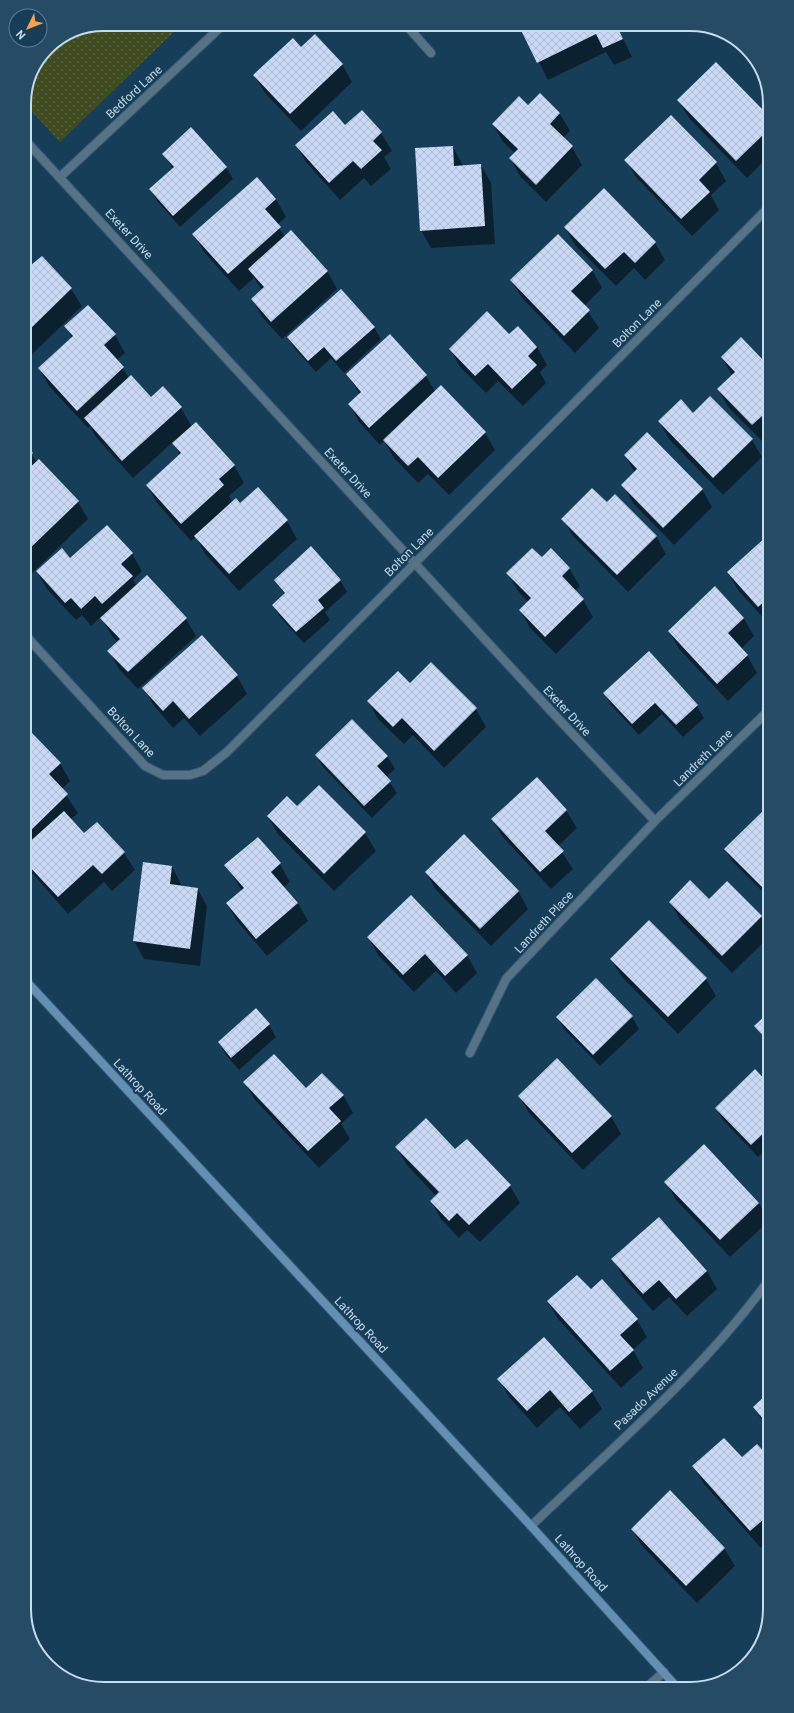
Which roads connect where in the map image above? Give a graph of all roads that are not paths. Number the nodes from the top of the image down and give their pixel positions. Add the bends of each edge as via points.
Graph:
1 (216, 31) edge
2 (411, 31) edge
3 (431, 53) dead end
4 (31, 147) edge
5 (60, 177) junction
6 (763, 213) edge
7 (416, 563) junction
8 (31, 642) edge
9 (763, 717) edge
10 (655, 821) junction
11 (31, 986) edge
12 (470, 1053) dead end
13 (763, 1288) edge
14 (531, 1526) junction
15 (664, 1672) junction
16 (652, 1682) edge
17 (672, 1682) edge

1 - 5 street, Bedford Lane
2 - 3 street
4 - 5 street, Exeter Drive
5 - 7 street, Exeter Drive
6 - 7 street, Bolton Lane
7 - 8 street, Bolton Lane via 227,752 203,771 190,775 163,775 145,766
7 - 10 street, Exeter Drive
9 - 10 street, Landreth Lane
10 - 12 street, Landreth Place via 506,979
11 - 14 main road, Lathrop Road
13 - 14 street, Pasado Avenue via 680,1384
14 - 15 main road, Lathrop Road
15 - 16 street
15 - 17 main road, Lathrop Road

